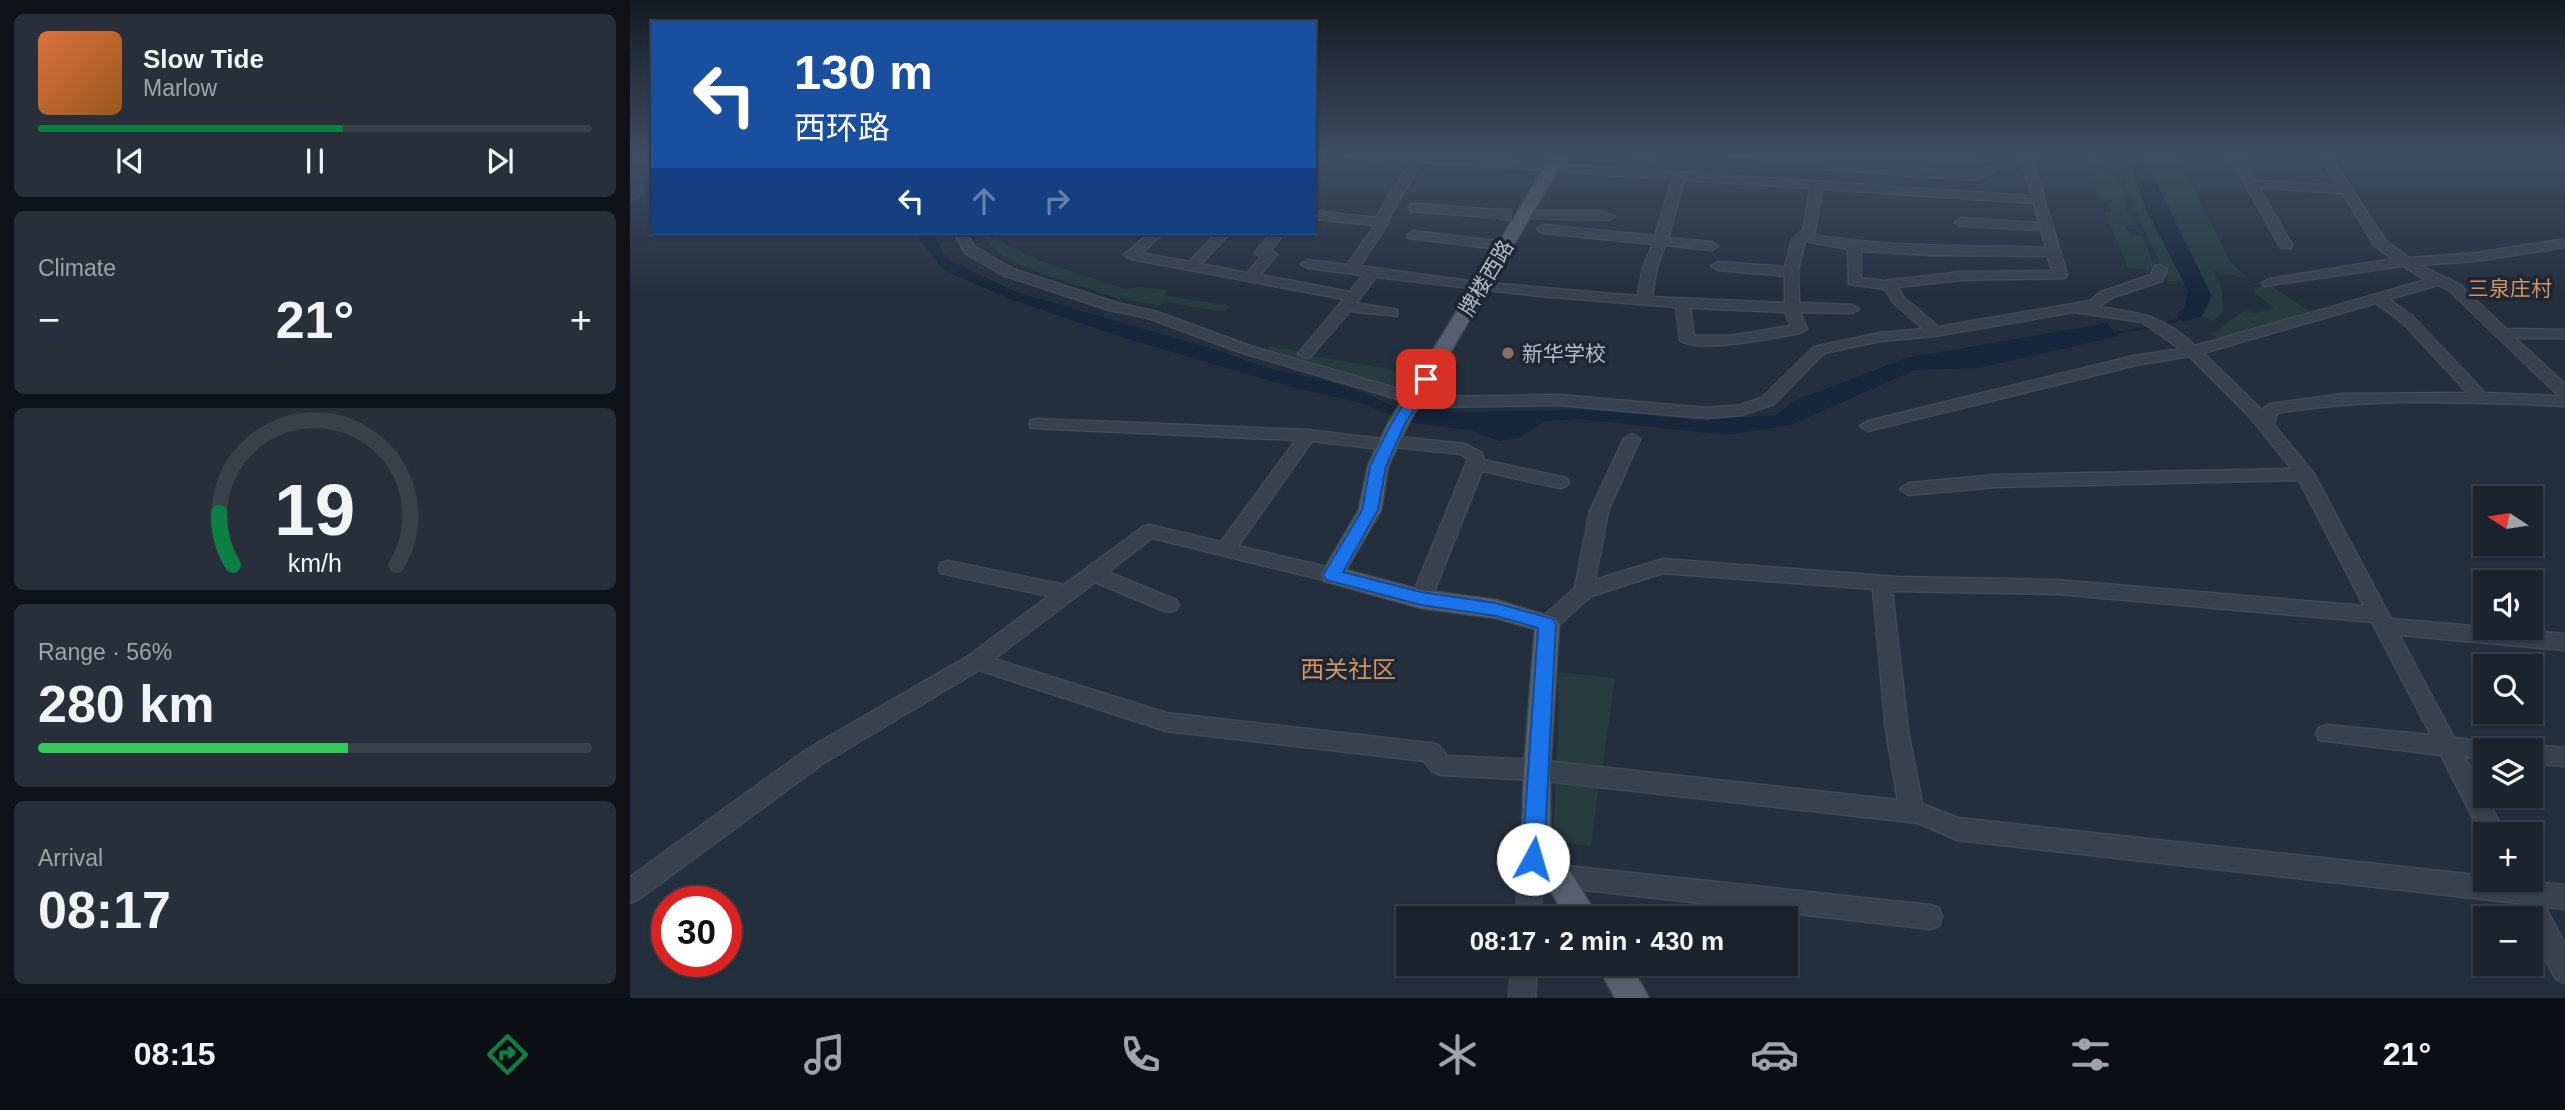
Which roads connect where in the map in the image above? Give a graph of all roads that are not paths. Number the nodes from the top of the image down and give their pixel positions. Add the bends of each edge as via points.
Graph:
1 (2039, 200) edge
2 (1393, 201) edge
3 (1526, 201) edge
4 (1672, 201) edge
5 (1814, 201) edge
6 (2261, 201) edge
7 (2354, 201) edge
8 (1415, 208) dead end
9 (1316, 215) edge
10 (1515, 215) junction
11 (1609, 216) dead end
12 (1381, 220) junction
13 (1961, 222) dead end
14 (2047, 227) junction
15 (1543, 229) dead end
16 (1413, 234) dead end
17 (961, 235) edge
18 (1156, 235) edge
19 (1222, 235) edge
20 (1276, 235) edge
21 (1804, 237) junction
22 (1660, 242) junction
23 (2565, 243) edge
24 (2286, 245) dead end
25 (1505, 246) junction
26 (1711, 246) dead end
27 (1855, 246) junction
28 (2053, 252) junction
29 (1308, 264) dead end
30 (2408, 264) junction
31 (1718, 266) dead end
32 (1191, 267) junction
33 (1351, 269) junction
34 (2160, 269) dead end
35 (1373, 272) junction
36 (1791, 272) junction
37 (1250, 278) junction
38 (2436, 281) junction
39 (2269, 283) dead end
40 (1889, 284) junction
41 (1480, 288) junction
42 (2377, 297) junction
43 (1350, 302) junction
44 (1644, 302) junction
45 (1682, 304) junction
46 (1791, 308) junction
47 (2073, 308) junction
48 (1852, 309) dead end
49 (1392, 313) dead end
50 (1935, 332) junction
51 (2504, 333) junction
52 (2565, 334) edge
53 (2193, 352) junction
54 (1305, 354) dead end
55 (2565, 393) edge
56 (2482, 399) junction
57 (1413, 400) junction
58 (2565, 401) edge
59 (1037, 424) dead end
60 (1868, 426) dead end
61 (2266, 426) junction
62 (1308, 435) junction
63 (1392, 437) junction
64 (1632, 439) dead end
65 (1476, 464) junction
66 (2305, 474) junction
67 (1560, 482) dead end
68 (1909, 489) dead end
69 (1225, 550) junction
70 (948, 568) dead end
71 (1093, 573) junction
72 (1332, 575) junction
73 (1882, 583) junction
74 (1584, 591) junction
75 (1067, 593) junction
76 (1421, 599) junction
77 (1169, 605) dead end
78 (2382, 620) junction
79 (1547, 624) junction
80 (2565, 642) edge
81 (976, 661) junction
82 (2327, 734) dead end
83 (2448, 747) junction
84 (2473, 749) edge
85 (2543, 755) edge
86 (2565, 757) edge
87 (1538, 770) junction
88 (1912, 812) junction
89 (2487, 822) edge
90 (1536, 841) junction
91 (1558, 876) junction
92 (2473, 881) edge
93 (630, 891) edge
94 (2524, 892) edge
95 (2543, 892) edge
96 (2565, 897) edge
97 (1528, 906) edge
98 (1576, 906) edge
99 (1930, 917) dead end
100 (2565, 970) edge
101 (1523, 976) edge
102 (1619, 976) edge
103 (1522, 998) edge
104 (1633, 998) edge

1 - 14 street
2 - 12 street
3 - 10 main road, 牌楼西路
4 - 22 street
5 - 21 street
6 - 24 street
7 - 30 street via 2380,243
8 - 10 street
9 - 12 street
10 - 11 street
10 - 25 main road, 牌楼西路
12 - 33 street
13 - 14 street
14 - 28 street
15 - 22 street
16 - 25 street
17 - 57 street via 970,250 1008,272
18 - 32 street via 1131,255
19 - 32 street
20 - 37 street via 1262,253 1270,254
21 - 27 street
21 - 36 street via 1798,240
22 - 26 street
22 - 44 street
23 - 30 street
25 - 41 main road, 牌楼西路
27 - 28 street via 1913,252
27 - 40 street via 1854,281
28 - 40 street via 2060,275 1961,276
29 - 33 street
30 - 38 street
30 - 39 street via 2388,263
31 - 36 street
32 - 37 street
33 - 35 street
34 - 47 street via 2157,278
35 - 41 street
35 - 43 street
36 - 46 street
37 - 43 street
38 - 42 street
38 - 51 street via 2454,287
40 - 50 street via 1898,299
41 - 44 street
41 - 57 main road, 牌楼西路
42 - 53 street
42 - 56 street via 2408,320
43 - 49 street
43 - 54 street
44 - 45 street
45 - 46 street
45 - 46 street via 1687,340 1696,341 1800,329
46 - 48 street
47 - 50 street
47 - 53 street via 2146,318
50 - 57 street via 1819,350 1768,401 1742,410 1707,413 1559,400
51 - 52 street
51 - 55 street
53 - 60 street via 2134,360
53 - 61 street
56 - 58 street
56 - 61 street via 2314,401 2270,409
57 - 63 main road, 牌楼西路
59 - 62 street
61 - 66 street
62 - 63 street
62 - 69 street
63 - 65 street via 1465,449 1476,457
63 - 72 main road, 牌楼西路 via 1378,466 1370,510
64 - 74 street via 1599,511
65 - 67 street
65 - 76 street
66 - 68 street via 1996,481
66 - 78 street
69 - 71 street via 1149,531
69 - 72 street
70 - 75 street
71 - 75 street
71 - 77 street
72 - 76 main road
73 - 74 street via 1663,566
73 - 78 street via 2057,587
73 - 88 street via 1897,730
74 - 79 street
75 - 81 street
76 - 79 main road via 1496,609
78 - 80 street
78 - 83 street
79 - 87 main road
81 - 87 street via 1166,722 1430,752 1441,765
81 - 93 street via 814,757
82 - 83 street
83 - 84 street
83 - 89 street
85 - 86 street
87 - 88 street
87 - 90 main road
88 - 92 street via 1957,829
90 - 91 main road
90 - 97 street
91 - 98 main road
91 - 99 street
94 - 100 street
95 - 96 street
101 - 103 street
102 - 104 main road

